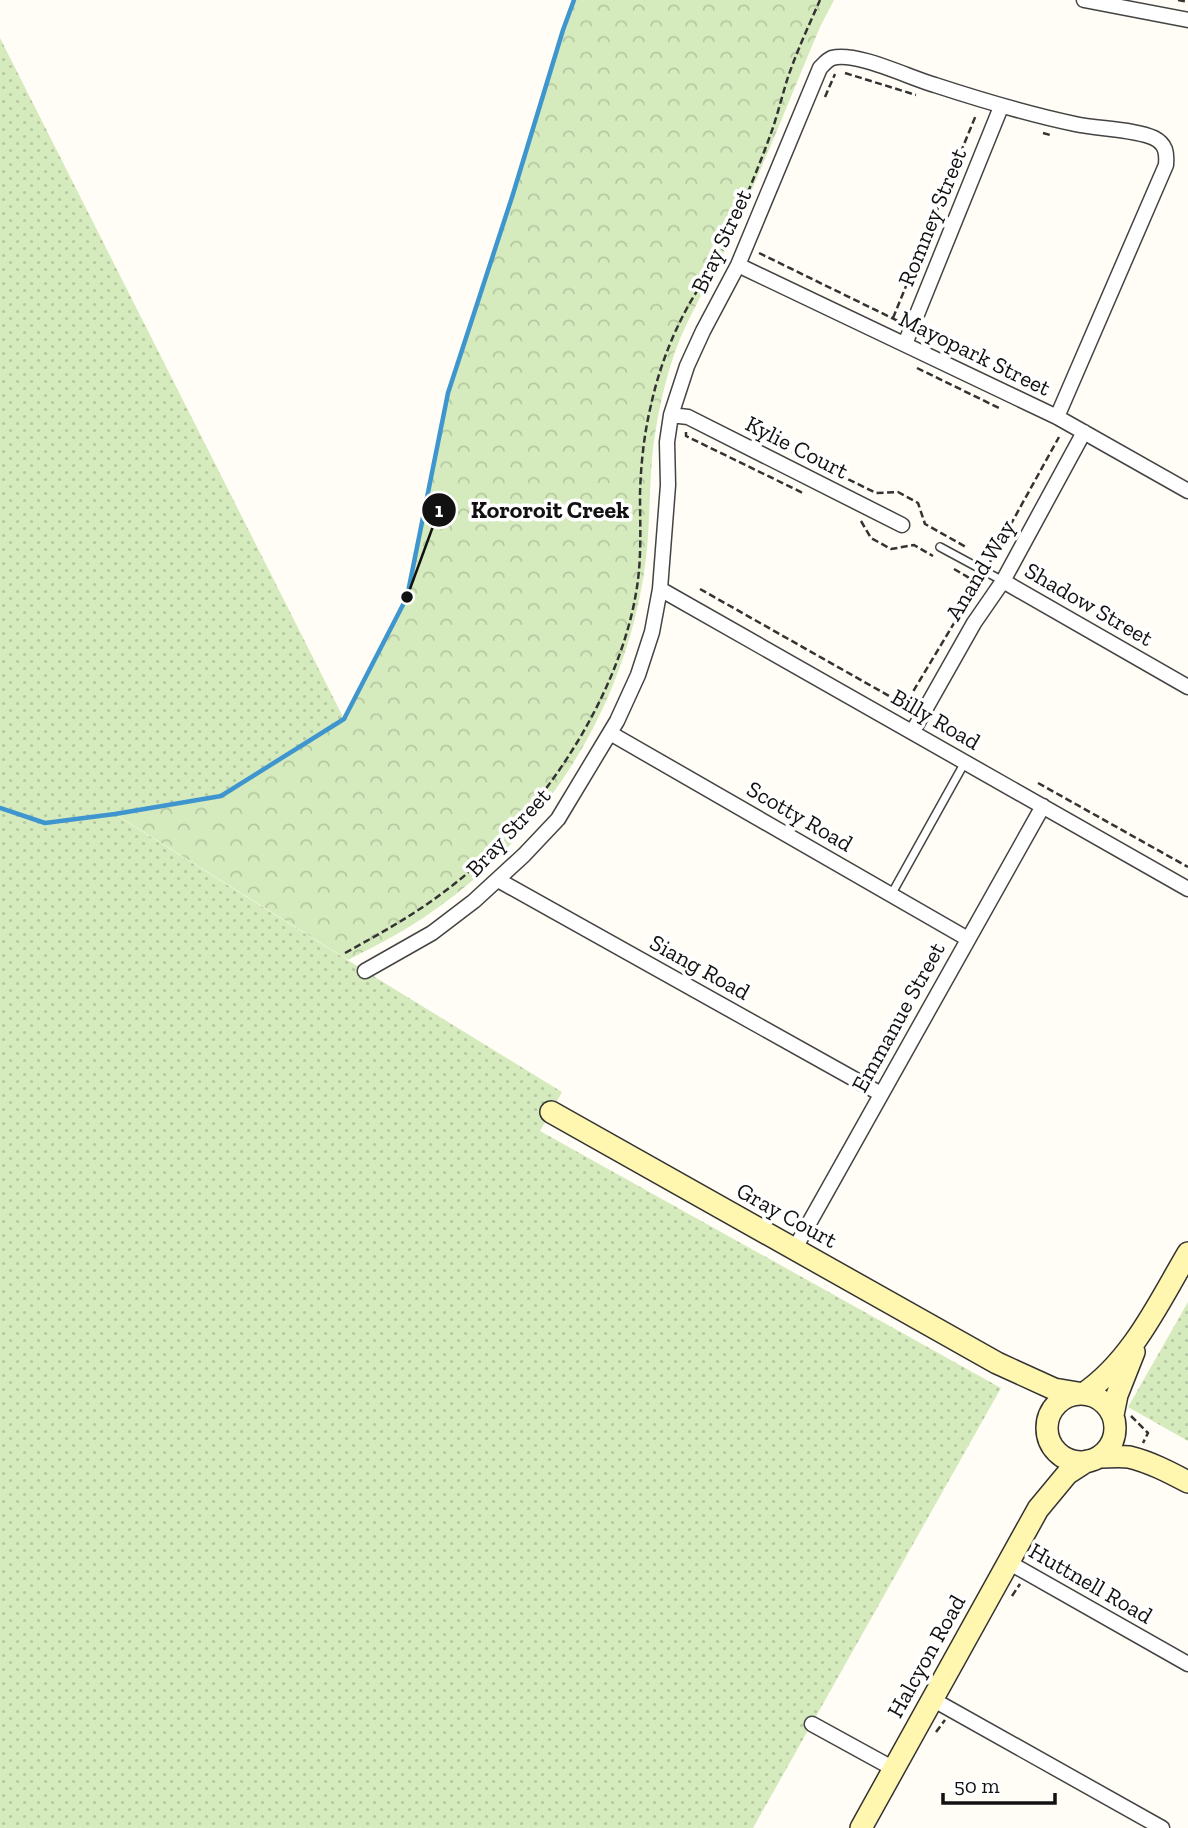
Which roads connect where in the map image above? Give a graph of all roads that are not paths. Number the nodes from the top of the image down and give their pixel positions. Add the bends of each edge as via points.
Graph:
1 (1084, 0) edge
2 (1145, 6) edge
3 (1188, 20) edge
4 (1002, 107) junction
5 (738, 265) junction
6 (905, 344) junction
7 (671, 415) junction
8 (1057, 417) junction
9 (1084, 432) junction
10 (1188, 491) edge
11 (902, 525) dead end
12 (940, 547) dead end
13 (1003, 580) junction
14 (660, 589) junction
15 (1188, 687) edge
16 (912, 731) junction
17 (610, 733) junction
18 (965, 762) junction
19 (1043, 806) junction
20 (498, 880) junction
21 (1188, 889) edge
22 (891, 895) junction
23 (968, 939) junction
24 (365, 971) dead end
25 (881, 1094) junction
26 (551, 1112) dead end
27 (794, 1250) junction
28 (1188, 1253) edge
29 (1148, 1321) junction
30 (998, 1363) junction
31 (1080, 1394) junction
32 (1115, 1420) junction
33 (1049, 1439) junction
34 (1093, 1459) junction
35 (1180, 1477) edge
36 (1038, 1509) junction
37 (1008, 1562) junction
38 (1188, 1664) edge
39 (932, 1699) junction
40 (812, 1724) dead end
41 (894, 1769) junction
42 (861, 1828) edge
43 (1162, 1828) edge

1 - 2 street
2 - 3 street
4 - 5 street, Bray Street via 850,57 829,59 820,68
4 - 6 street, Romney Street
4 - 8 street, Bray Street via 1143,135 1163,145 1167,155
5 - 6 street, Mayopark Street
5 - 7 street, Bray Street via 687,366
6 - 8 street, Mayopark Street
7 - 11 street, Kylie Court via 688,417
7 - 14 street, Bray Street
8 - 9 street, Mayopark Street
9 - 10 street, Mayopark Street
9 - 13 street, Anand Way
12 - 13 lane
13 - 15 street, Shadow Street
13 - 16 street, Anand Way
14 - 16 street, Billy Road
14 - 17 street, Bray Street via 638,675
16 - 18 street, Billy Road
17 - 20 street, Bray Street via 558,819
17 - 22 street, Scotty Road
18 - 19 street, Billy Road
18 - 22 lane
19 - 21 street, Billy Road
19 - 23 street, Emmanue Street
20 - 24 street, Bray Street via 432,933
20 - 25 street, Siang Road
22 - 23 street, Scotty Road
23 - 25 street, Emmanue Street
25 - 27 street, Emmanue Street
26 - 27 street, Gray Court
27 - 30 street, Gray Court
28 - 29 street
29 - 31 street via 1097,1385
29 - 32 street via 1116,1395
30 - 31 street via 1055,1389
30 - 33 street via 1042,1407
31 - 32 street via 1099,1398
31 - 33 street via 1067,1396 1051,1411
32 - 34 street via 1110,1447
32 - 35 street via 1140,1448
33 - 34 street via 1058,1454 1069,1460
33 - 36 street via 1051,1462
34 - 35 street via 1126,1457
34 - 36 street via 1068,1474
36 - 37 street, Halcyon Road
37 - 38 street, Huttnell Road
37 - 39 street, Halcyon Road
39 - 41 street, Halcyon Road
39 - 43 street
40 - 41 street
41 - 42 street, Halcyon Road

